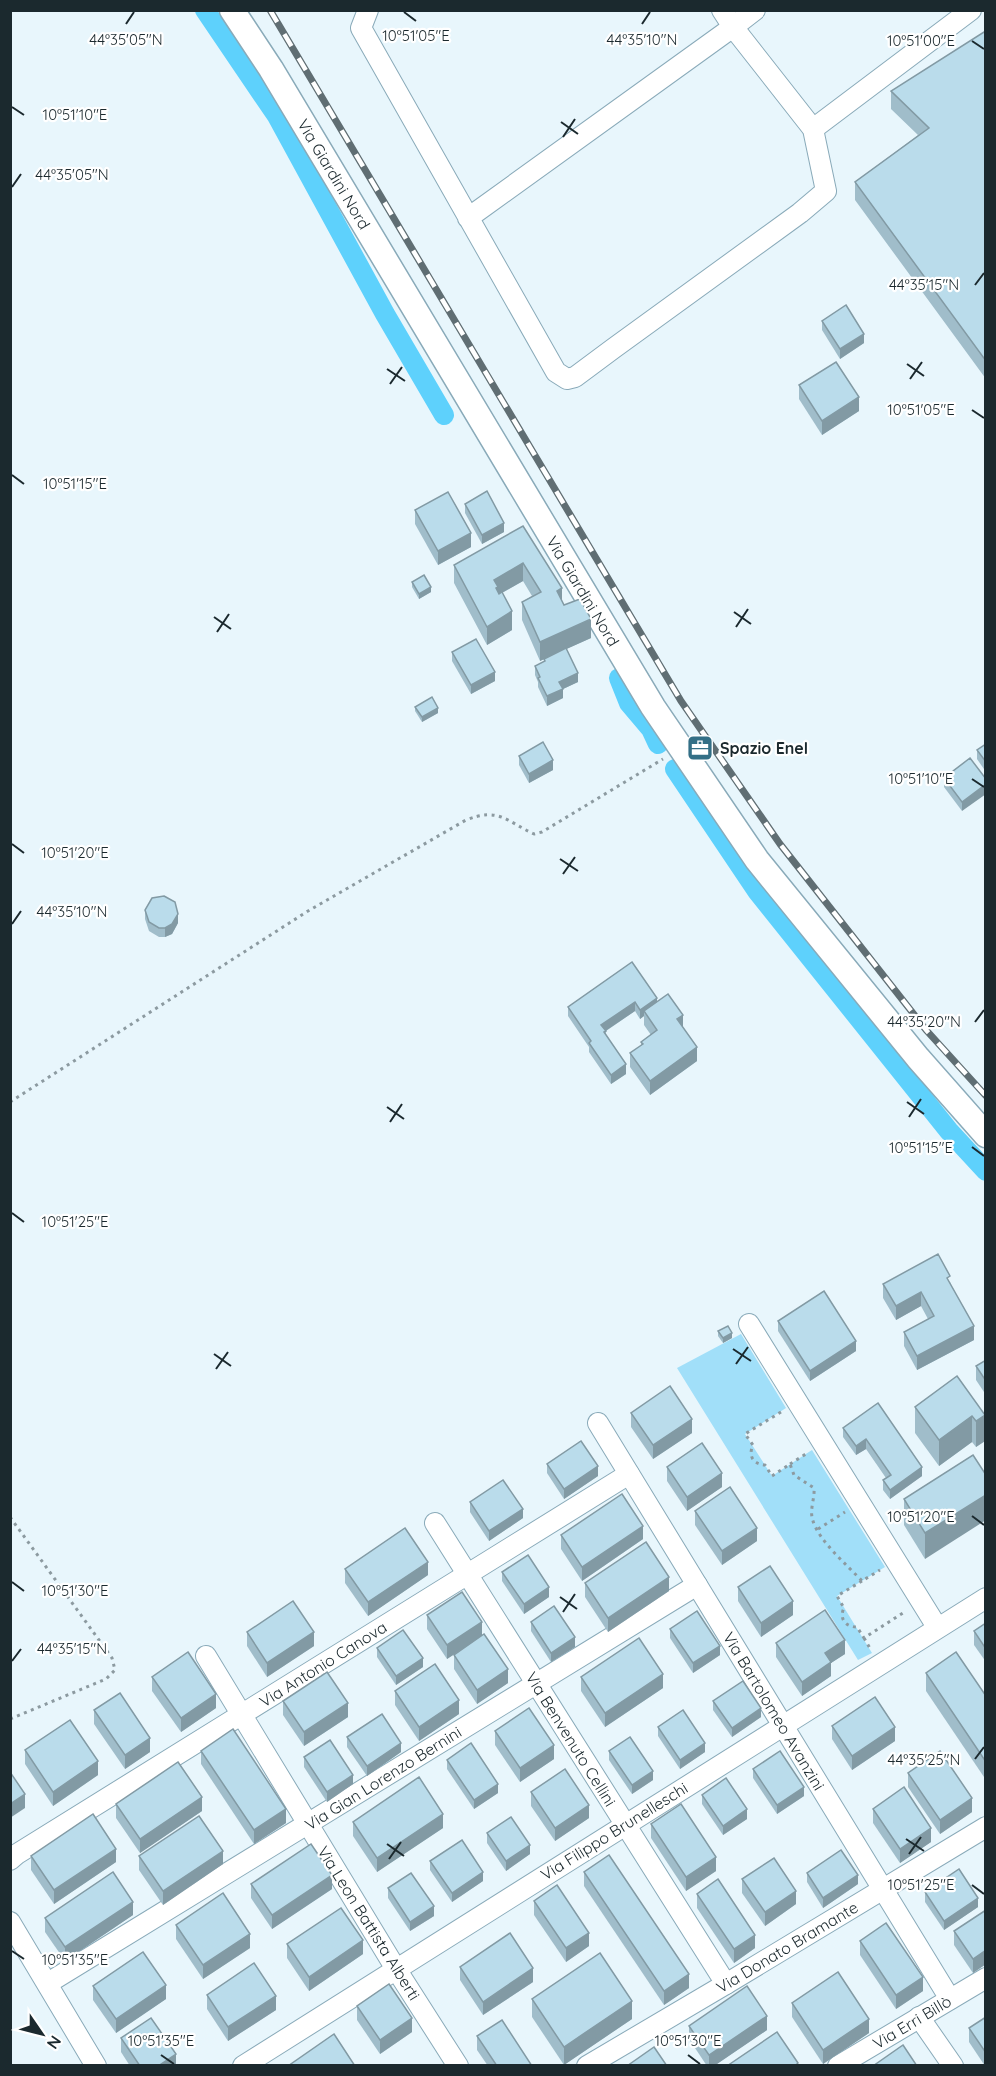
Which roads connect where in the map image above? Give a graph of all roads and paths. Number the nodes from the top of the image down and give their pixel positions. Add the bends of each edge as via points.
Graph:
1 (232, 10) edge
2 (368, 10) edge
3 (722, 10) edge
4 (755, 10) edge
5 (971, 10) edge
6 (982, 10) edge
7 (986, 15) edge
8 (733, 27) junction
9 (813, 129) junction
10 (468, 218) junction
11 (681, 748) junction
12 (10, 1102) edge
13 (986, 1135) edge
14 (749, 1324) dead end
15 (786, 1408) dead end
16 (598, 1423) dead end
17 (812, 1450) dead end
18 (790, 1464) junction
19 (629, 1474) junction
20 (849, 1510) dead end
21 (10, 1517) edge
22 (435, 1523) dead end
23 (818, 1530) junction
24 (885, 1568) dead end
25 (467, 1574) junction
26 (862, 1581) junction
27 (697, 1585) junction
28 (986, 1598) edge
29 (910, 1609) dead end
30 (937, 1628) junction
31 (864, 1638) junction
32 (873, 1653) dead end
33 (206, 1656) dead end
34 (536, 1684) junction
35 (241, 1714) junction
36 (10, 1719) edge
37 (782, 1725) junction
38 (308, 1824) junction
39 (625, 1824) junction
40 (986, 1827) edge
41 (14, 1857) edge
42 (882, 1889) junction
43 (10, 1922) edge
44 (396, 1969) junction
45 (986, 1978) edge
46 (48, 1983) junction
47 (726, 1984) junction
48 (950, 1999) junction
49 (919, 2017) junction
50 (96, 2066) edge
51 (243, 2066) edge
52 (458, 2066) edge
53 (587, 2066) edge
54 (838, 2066) edge
55 (953, 2066) edge

1 - 11 main road, Via Giardini Nord
2 - 10 street via 361,28
3 - 8 street
4 - 8 street
5 - 9 street
6 - 7 street
8 - 9 street
8 - 10 street
9 - 10 street via 826,191 567,380 556,372
11 - 12 path via 542,832 534,834 494,814 466,820 308,911
11 - 13 main road, Via Giardini Nord via 757,860
14 - 30 street
15 - 18 path via 745,1434 753,1445 752,1459 765,1464 772,1476
16 - 19 street, Via Bartolomeo Avanzini
17 - 18 path
18 - 23 path via 794,1475 814,1488 813,1521
19 - 25 street, Via Antonio Canova
19 - 27 street, Via Bartolomeo Avanzini
20 - 23 path
21 - 36 path via 112,1658 115,1670 106,1679
22 - 25 street, Via Benvenuto Cellini
23 - 26 path
24 - 26 path
25 - 34 street, Via Benvenuto Cellini
25 - 35 street, Via Antonio Canova
26 - 31 path via 837,1596 844,1608 844,1622 857,1627
27 - 34 street, Via Gian Lorenzo Bernini
27 - 37 street, Via Bartolomeo Avanzini
28 - 30 street, Via Filippo Brunelleschi
29 - 31 path
30 - 37 street, Via Filippo Brunelleschi
31 - 32 path
33 - 35 street, Via Leon Battista Alberti
34 - 38 street, Via Gian Lorenzo Bernini
34 - 39 street, Via Benvenuto Cellini
35 - 38 street, Via Leon Battista Alberti
35 - 41 street, Via Antonio Canova
37 - 39 street, Via Filippo Brunelleschi
37 - 42 street, Via Bartolomeo Avanzini
38 - 44 street, Via Leon Battista Alberti
38 - 46 street, Via Gian Lorenzo Bernini
39 - 44 street, Via Filippo Brunelleschi
39 - 47 street, Via Benvenuto Cellini
40 - 42 street, Via Donato Bramante
42 - 47 street, Via Donato Bramante
42 - 48 street, Via Bartolomeo Avanzini
43 - 46 street
44 - 51 street, Via Filippo Brunelleschi
44 - 52 street, Via Leon Battista Alberti
45 - 48 street, Via Erri Billò
46 - 50 street
47 - 53 street, Via Donato Bramante
48 - 49 street, Via Erri Billò
49 - 54 street, Via Erri Billò
49 - 55 street

